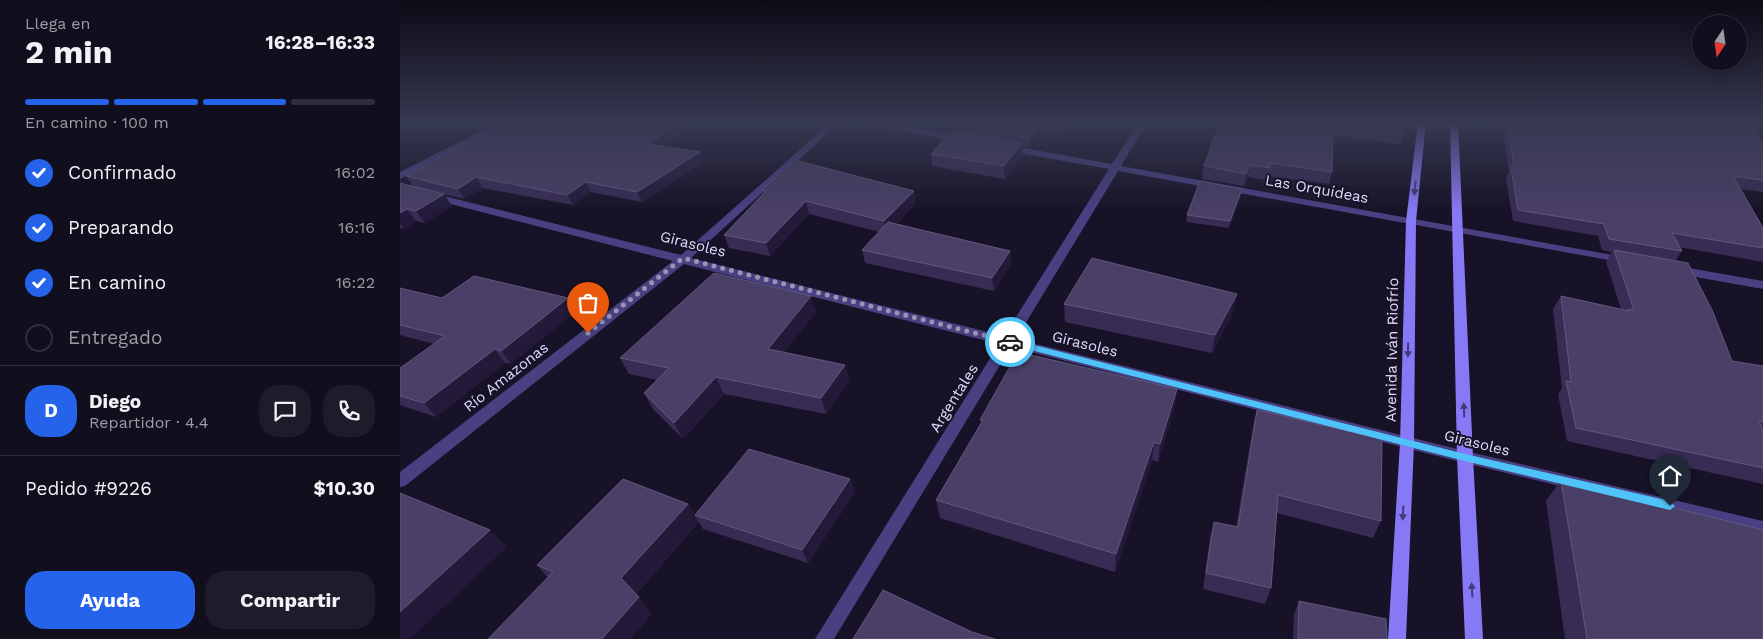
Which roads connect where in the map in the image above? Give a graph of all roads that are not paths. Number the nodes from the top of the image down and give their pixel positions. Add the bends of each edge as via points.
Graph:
1 (447, 152) edge
2 (802, 152) edge
3 (1032, 152) edge
4 (1124, 152) edge
5 (1419, 152) edge
6 (1455, 152) edge
7 (1115, 167) junction
8 (400, 176) edge
9 (400, 188) edge
10 (1411, 221) junction
11 (1458, 230) junction
12 (683, 258) junction
13 (1639, 263) edge
14 (1668, 268) edge
15 (1763, 285) edge
16 (1008, 341) junction
17 (1407, 443) junction
18 (1465, 458) junction
19 (400, 481) edge
20 (1763, 528) edge
21 (824, 639) edge
22 (1397, 639) edge
23 (1474, 639) edge

1 - 8 street
2 - 12 street, Río Amazonas
3 - 7 street, Las Orquídeas
4 - 7 street, Argentales
5 -> 10 main road, Avenida Iván Riofrío
6 - 11 main road
7 - 10 street, Las Orquídeas
7 - 16 street, Argentales
9 - 12 street, Girasoles
10 - 11 street, Las Orquídeas
10 -> 17 main road, Avenida Iván Riofrío
11 - 13 street, Las Orquídeas
18 -> 11 main road
12 - 16 street, Girasoles
12 - 19 street, Río Amazonas
14 - 15 street
16 - 17 street, Girasoles
16 - 21 street, Argentales
17 - 18 street, Girasoles
17 -> 22 main road, Avenida Iván Riofrío
18 - 20 street, Girasoles
23 -> 18 main road

